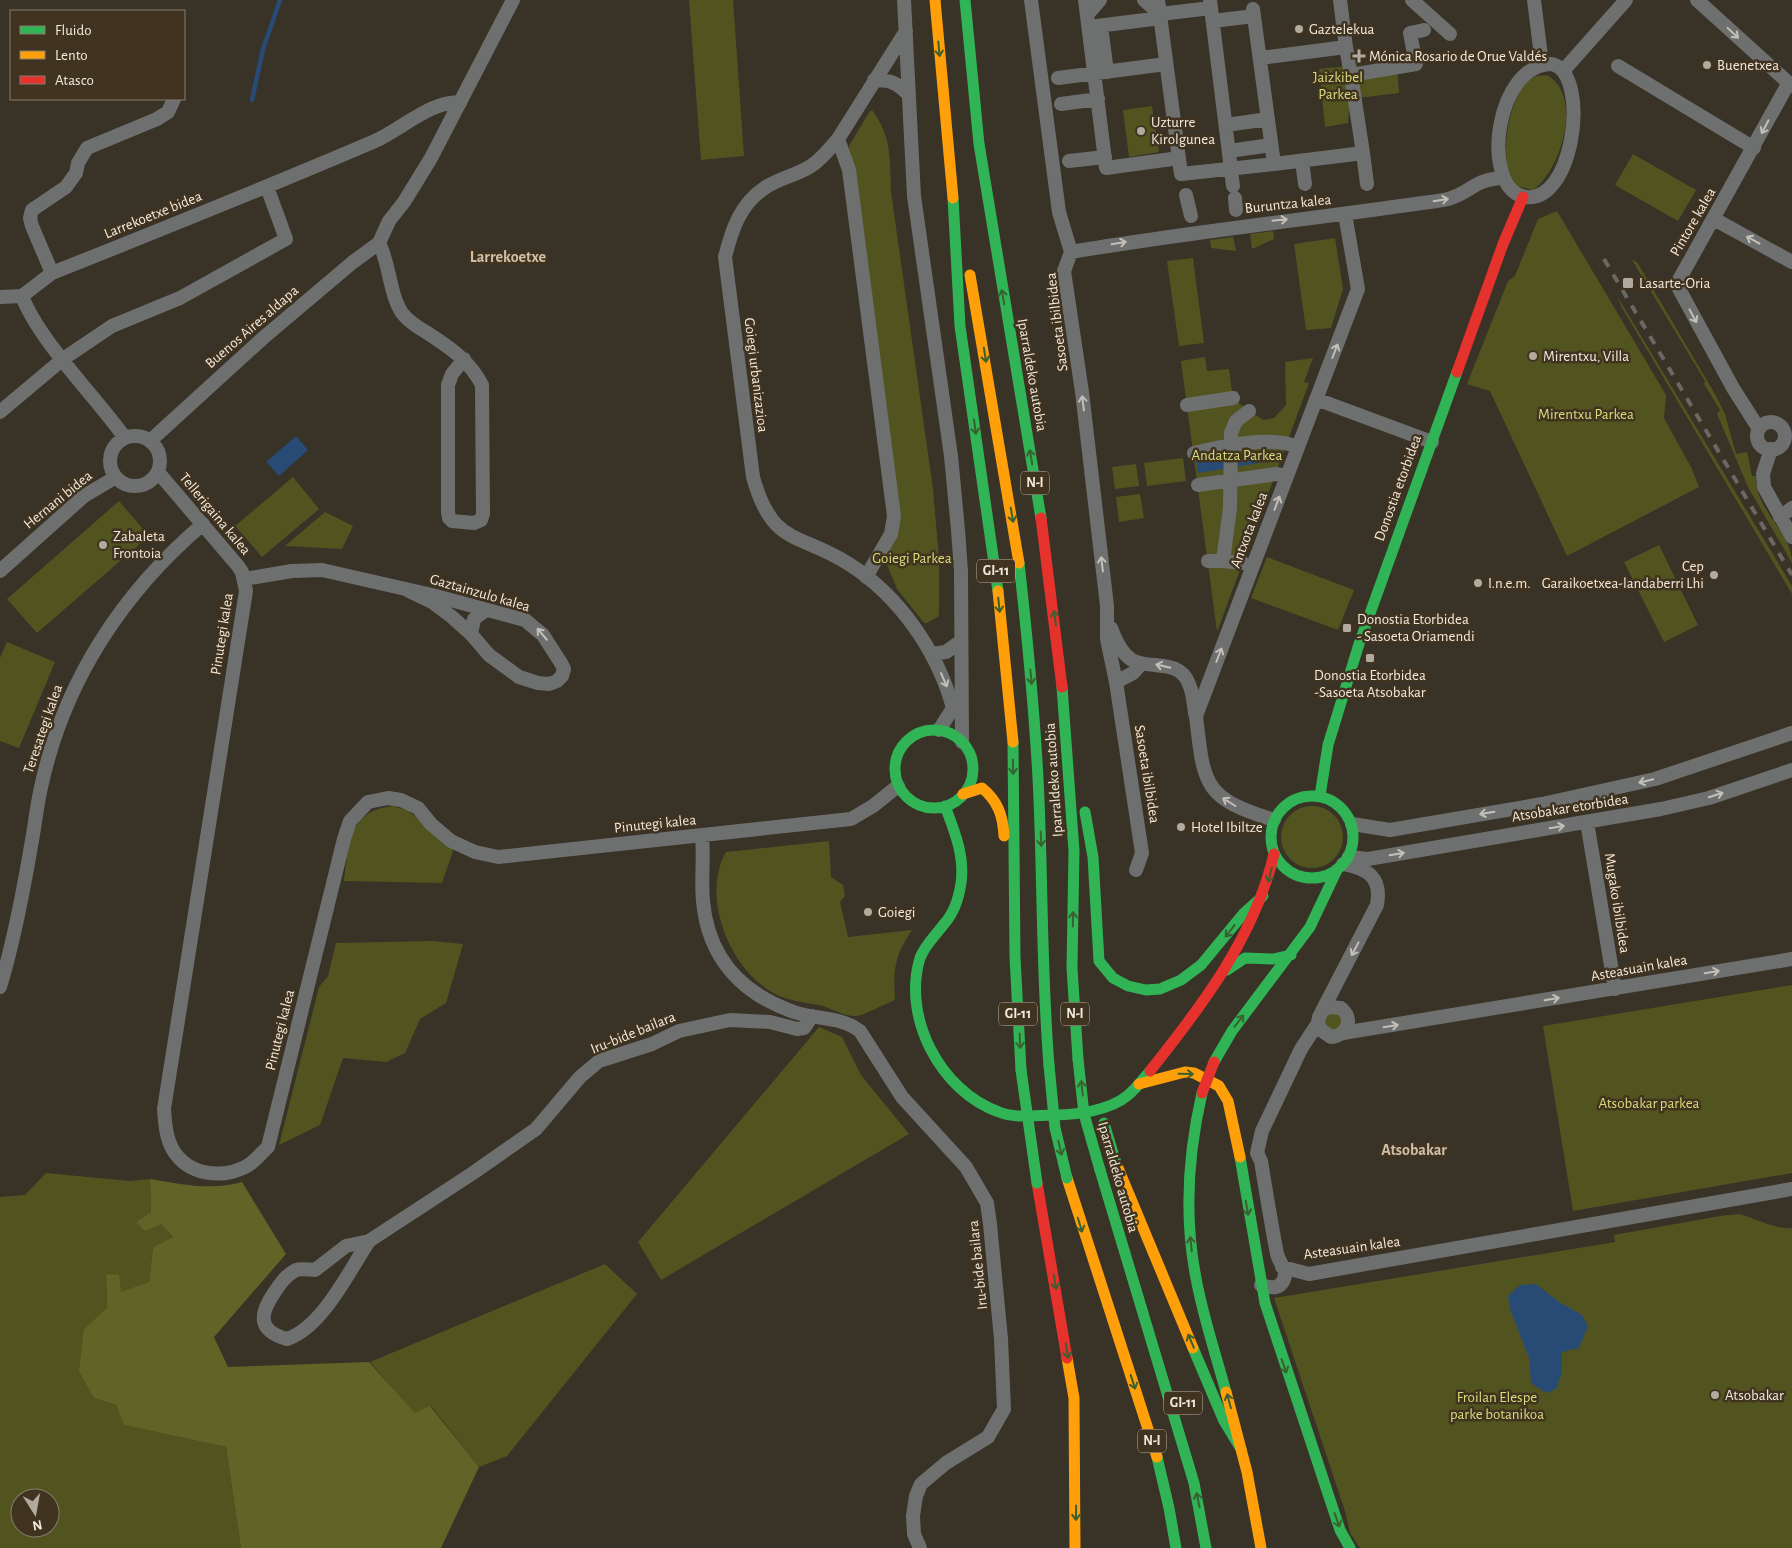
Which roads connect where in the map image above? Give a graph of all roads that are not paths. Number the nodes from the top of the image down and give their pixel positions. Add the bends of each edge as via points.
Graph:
1 (513, 0) edge
2 (904, 0) edge
3 (935, 0) edge
4 (965, 0) edge
5 (1032, 0) edge
6 (1100, 0) edge
7 (1144, 0) edge
8 (1158, 0) edge
9 (1340, 0) edge
10 (1412, 0) edge
11 (1534, 0) edge
12 (1626, 0) edge
13 (1697, 0) edge
14 (1211, 10) edge
15 (1160, 16) junction
16 (1091, 17) edge
17 (1424, 30) dead end
18 (906, 31) junction
19 (1450, 34) dead end
20 (1346, 48) junction
21 (1260, 58) junction
22 (1166, 64) junction
23 (1542, 64) junction
24 (1618, 66) dead end
25 (1563, 71) junction
26 (1101, 73) junction
27 (1351, 75) junction
28 (1058, 78) dead end
29 (874, 80) junction
30 (1790, 85) edge
31 (907, 93) junction
32 (1098, 99) junction
33 (174, 100) edge
34 (460, 103) junction
35 (1061, 104) dead end
36 (1268, 119) junction
37 (1226, 125) junction
38 (838, 139) junction
39 (1271, 145) junction
40 (1754, 148) junction
41 (1229, 151) junction
42 (1363, 153) junction
43 (1105, 157) junction
44 (1178, 158) junction
45 (1069, 161) dead end
46 (1302, 161) junction
47 (1274, 164) junction
48 (1231, 168) junction
49 (1504, 178) junction
50 (1305, 184) dead end
51 (1366, 184) dead end
52 (267, 187) junction
53 (952, 187) junction
54 (1186, 195) dead end
55 (1523, 197) junction
56 (1235, 198) dead end
57 (1345, 214) junction
58 (1191, 216) dead end
59 (1714, 219) junction
60 (379, 243) junction
61 (1071, 252) junction
62 (1792, 262) edge
63 (52, 273) junction
64 (22, 296) junction
65 (0, 297) edge
66 (63, 359) junction
67 (464, 360) junction
68 (1233, 398) dead end
69 (1316, 399) junction
70 (1187, 405) dead end
71 (1249, 411) dead end
72 (0, 412) edge
73 (1788, 427) edge
74 (1759, 429) junction
75 (125, 438) junction
76 (150, 441) junction
77 (1432, 442) junction
78 (1230, 445) junction
79 (1298, 447) junction
80 (1771, 449) junction
81 (1194, 453) dead end
82 (158, 472) junction
83 (1287, 476) junction
84 (116, 477) junction
85 (1230, 480) junction
86 (1198, 484) dead end
87 (1792, 508) edge
88 (203, 524) junction
89 (1786, 527) edge
90 (1208, 561) dead end
91 (1224, 561) junction
92 (1243, 563) dead end
93 (0, 571) edge
94 (866, 577) junction
95 (244, 579) junction
96 (409, 591) junction
97 (486, 610) junction
98 (1107, 612) junction
99 (471, 634) junction
100 (1058, 638) junction
101 (961, 641) junction
102 (931, 654) junction
103 (1142, 664) junction
104 (1116, 682) junction
105 (953, 708) junction
106 (1196, 716) junction
107 (939, 730) junction
108 (1792, 733) edge
109 (962, 742) junction
110 (1792, 770) edge
111 (898, 786) junction
112 (963, 794) junction
113 (1320, 796) junction
114 (1083, 802) junction
115 (945, 806) junction
116 (1274, 820) junction
117 (1587, 822) junction
118 (1352, 824) junction
119 (702, 836) junction
120 (1274, 854) junction
121 (1343, 864) junction
122 (1136, 870) dead end
123 (1264, 896) junction
124 (1291, 955) junction
125 (1015, 957) junction
126 (1792, 959) edge
127 (1088, 966) dead end
128 (1225, 971) junction
129 (0, 986) edge
130 (1615, 989) junction
131 (812, 1016) junction
132 (1322, 1023) junction
133 (1343, 1033) junction
134 (1139, 1084) junction
135 (1098, 1093) dead end
136 (1257, 1153) junction
137 (1239, 1160) junction
138 (1792, 1190) edge
139 (369, 1241) junction
140 (1127, 1263) junction
141 (1282, 1266) junction
142 (1261, 1285) junction
143 (1181, 1400) dead end
144 (1241, 1449) junction
145 (920, 1548) edge
146 (1075, 1548) edge
147 (1176, 1548) edge
148 (1206, 1548) edge
149 (1261, 1548) edge
150 (1350, 1548) edge

1 - 34 street, Buenos Aires aldapa
2 - 18 street
3 -> 53 main road, N-I
100 -> 4 main road, Iparraldeko autobia / N-I via 1046,546 979,144
5 - 61 street via 1059,212
6 - 16 street
7 - 15 street
8 - 15 street
9 - 20 street
10 - 19 street
11 - 23 street
12 - 25 street
13 -> 30 street
14 - 15 street
14 - 21 street via 1254,13
14 - 37 street
15 - 16 street
15 - 22 street
16 - 26 street
17 - 27 street via 1410,33 1416,64
18 - 29 street, Goiegi urbanizazioa
18 - 31 street
20 - 21 street
20 - 27 street
21 - 36 street
22 - 26 street
22 - 44 street
23 - 25 street via 1558,66
23 - 49 street via 1524,75 1506,101 1499,148
24 - 40 street
25 - 55 street via 1574,106 1568,155 1551,186 1543,193
26 - 28 street
26 - 32 street
27 - 42 street
29 - 31 street via 890,80
29 - 38 street, Goiegi urbanizazioa
30 -> 40 street, Pintore kalea
31 - 101 street via 919,239 954,493 961,571
32 - 35 street
32 - 43 street
33 - 63 street via 168,112 157,119 87,148 66,187 32,210 32,226
34 - 52 street, Larrekoetxe bidea via 440,104 385,137
34 - 60 street, Buenos Aires aldapa
36 - 37 street
36 - 39 street
37 - 41 street
38 - 94 street via 849,170 894,516 891,534
38 - 94 street, Goiegi urbanizazioa via 812,166 766,186 751,200 731,230 725,258 759,500 778,527 797,540 848,563
39 - 41 street
39 - 47 street
40 - 59 street, Pintore kalea
41 - 48 street
42 - 46 street
42 - 51 street
43 - 44 street via 1106,168
43 - 45 street
44 - 48 street via 1180,174
46 - 47 street
46 - 50 street
47 - 48 street
48 - 56 street
49 - 55 street via 1510,189
57 -> 49 street, Buruntza kalea via 1449,199 1475,184
52 - 63 street, Larrekoetxe bidea
52 - 66 street via 286,239 180,298 112,326
53 -> 125 main road, GI-11 via 960,326 995,561 1013,744
53 -> 147 main road, N-I, bridge via 981,330 1016,545 1028,643 1038,779 1044,1007 1056,1128 1095,1272 1150,1435 1172,1519
54 - 58 street
55 - 77 main road, Donostia etorbidea
61 -> 57 street, Buruntza kalea via 1184,233
69 -> 57 street, Antxota kalea via 1358,289
62 -> 59 street
59 -> 74 street, Pintore kalea via 1678,287
60 - 67 street via 386,256 401,311 410,322
60 - 76 street, Buenos Aires aldapa via 263,338
98 -> 61 street, Sasoeta ibilbidea via 1082,392 1064,271
63 - 64 street, Larrekoetxe bidea
64 - 65 street
64 - 66 street via 27,309
66 - 72 street
66 - 75 street
67 - 67 street via 452,374 448,385 448,518 474,523 481,520 483,514 483,401 482,385
68 - 70 street
69 - 77 street
69 - 79 street, Antxota kalea
71 - 78 street via 1236,421
73 - 74 street via 1775,422 1764,424
73 - 80 street via 1782,445
74 - 80 street via 1758,440
75 - 76 street via 142,437
75 - 84 street, Hernani bidea via 111,455 110,463
76 - 82 street via 159,455
77 - 113 main road, Donostia etorbidea via 1359,644 1328,745
78 - 79 street via 1287,442
78 - 81 street
78 - 85 street
79 - 83 street, Antxota kalea
80 - 89 street via 1763,474 1764,487
82 - 84 street, Hernani bidea via 148,482 134,486
82 - 88 street, Tellerigaina kalea
83 - 85 street via 1276,474
106 -> 83 street, Antxota kalea
84 - 93 street, Hernani bidea via 84,496
85 - 86 street
85 - 91 street
87 - 89 street
88 - 95 street, Tellerigaina kalea via 238,566
88 - 129 street, Teresategi kalea via 155,569 128,601 77,680 57,729 41,783 19,912
90 - 91 street
91 - 92 street
94 - 102 street, Goiegi urbanizazioa via 900,607
95 - 96 street, Gaztainzulo kalea via 322,570
95 - 119 street, Pinutegi kalea via 245,596 164,1109 166,1129 174,1150 186,1165 209,1174 228,1174 247,1166 268,1147 344,839 350,821 368,802 388,798 401,800 418,808 451,841 475,852 498,857
96 - 97 street, Gaztainzulo kalea
96 - 99 street, Gaztainzulo kalea via 432,602
97 - 99 street via 474,619
99 -> 97 street, Gaztainzulo kalea via 489,655 520,677 549,684 562,676 564,669 561,663 535,626 526,620
98 - 103 street, Sasoeta ibilbidea via 1116,642 1130,659
98 - 104 street, Sasoeta ibilbidea via 1107,639
100 - 114 main road
140 -> 100 main road, Iparraldeko autobia / N-I, bridge via 1084,1114 1072,968 1074,851 1070,777
101 - 102 street via 946,652
101 - 105 street via 959,689
101 - 109 street
102 -> 105 street, Goiegi urbanizazioa via 946,682
103 - 104 street
106 -> 103 street, Sasoeta ibilbidea via 1189,682 1179,671 1156,664
104 - 122 street, Sasoeta ibilbidea via 1142,853
105 - 107 street
116 -> 106 street, Antxota kalea via 1229,804 1216,793 1207,780
107 - 109 main road
107 - 111 main road via 926,730 906,742 895,763
108 -> 118 street, Atsobakar etorbidea via 1655,779 1542,804 1390,830
109 - 112 main road via 972,762 969,784
117 -> 110 street, Atsobakar etorbidea via 1709,798
111 - 115 main road via 918,804 934,808
111 - 119 street, Pinutegi kalea via 851,819
112 - 115 main road
112 - 125 main road via 982,788 992,796 1003,815 1007,931
113 - 116 main road via 1303,796 1284,807
113 - 118 main road via 1340,806
123 -> 114 main road via 1244,912 1201,965 1182,980 1160,989 1128,986 1113,978 1099,960 1093,857
114 - 127 main road
115 - 134 main road via 961,855 961,884 951,916 920,956 914,981 914,1008 923,1036 935,1058 962,1090 1003,1114 1061,1116 1114,1103
116 - 120 main road via 1271,834
121 -> 117 street, Atsobakar etorbidea
117 - 130 street, Mugako ibilbidea
118 - 121 main road via 1354,836
119 - 131 street, Iru-bide bailara via 703,900 707,924 725,965 740,983 761,999
120 - 121 main road via 1287,870 1300,876 1318,878
120 -> 123 main road
121 - 124 main road via 1310,928
121 -> 132 street via 1362,868 1373,877 1380,892 1377,905
123 - 128 main road
124 - 128 main road via 1245,958
144 -> 124 main road, bridge via 1196,1279 1188,1216 1190,1155 1202,1093 1214,1062 1232,1030
125 -> 146 main road, GI-11, bridge via 1021,1070 1074,1398
130 -> 126 street, Asteasuain kalea
128 - 134 main road
133 -> 130 street, Asteasuain kalea
131 - 139 street, Iru-bide bailara via 804,1028 797,1029 770,1022 730,1020 679,1031 652,1044 599,1061 580,1076 536,1129
131 - 145 street, Iru-bide bailara via 849,1023 860,1031 902,1098 966,1167 987,1202 1002,1339 1004,1409 988,1437 938,1468 921,1484 913,1516 914,1534
132 - 133 street, Asteasuain kalea via 1337,1036
132 - 133 street via 1333,1006 1345,1011 1349,1022
132 - 136 street via 1303,1047 1262,1131
134 -> 137 main road via 1185,1072 1194,1073 1219,1086 1228,1101
144 -> 135 main road, bridge via 1224,1421 1116,1163
136 - 137 street via 1245,1153
136 - 141 street
137 -> 142 main road
138 - 141 street, Asteasuain kalea via 1309,1274
139 - 139 street, Iru-bide bailara via 327,1306 305,1329 287,1339 274,1336 267,1330 263,1321 264,1307 283,1280 297,1269 315,1270 346,1246
140 - 143 main road, GI-11
148 -> 140 main road, Iparraldeko autobia / N-I via 1194,1483
141 - 142 street via 1286,1275 1279,1287
142 -> 150 main road via 1340,1530
144 - 149 main road

